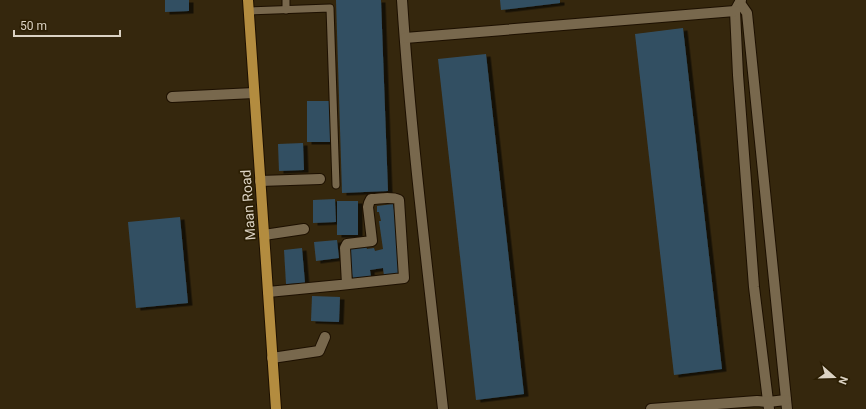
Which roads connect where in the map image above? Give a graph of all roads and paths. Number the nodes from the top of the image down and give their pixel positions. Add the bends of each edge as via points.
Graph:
1 (248, 0) edge
2 (286, 0) edge
3 (329, 0) edge
4 (402, 0) edge
5 (739, 5) edge
6 (330, 8) junction
7 (286, 10) junction
8 (249, 11) junction
9 (405, 38) junction
10 (254, 93) junction
11 (172, 97) dead end
12 (320, 179) dead end
13 (260, 181) junction
14 (336, 185) dead end
15 (304, 229) dead end
16 (264, 235) junction
17 (347, 284) junction
18 (268, 292) junction
19 (324, 337) dead end
20 (272, 358) junction
21 (787, 404) edge
22 (769, 406) edge
23 (276, 409) edge
24 (443, 409) edge
25 (651, 409) edge

1 - 8 main road, Maan Road
2 - 7 lane
3 - 6 lane
4 - 9 street
5 - 9 street
5 - 21 street via 747,13
5 - 22 street via 738,75 754,287
6 - 7 lane
6 - 14 lane
7 - 8 lane
8 - 10 main road, Maan Road
9 - 24 street
10 - 11 street
10 - 13 main road, Maan Road
12 - 13 street
13 - 16 main road, Maan Road
15 - 16 street
16 - 18 main road, Maan Road
17 - 17 street via 404,278 399,200 371,200 368,203 372,241 347,244
17 - 18 street
18 - 20 main road, Maan Road
19 - 20 street via 319,351
20 - 23 main road, Maan Road
21 - 22 street
22 - 25 street via 757,401

